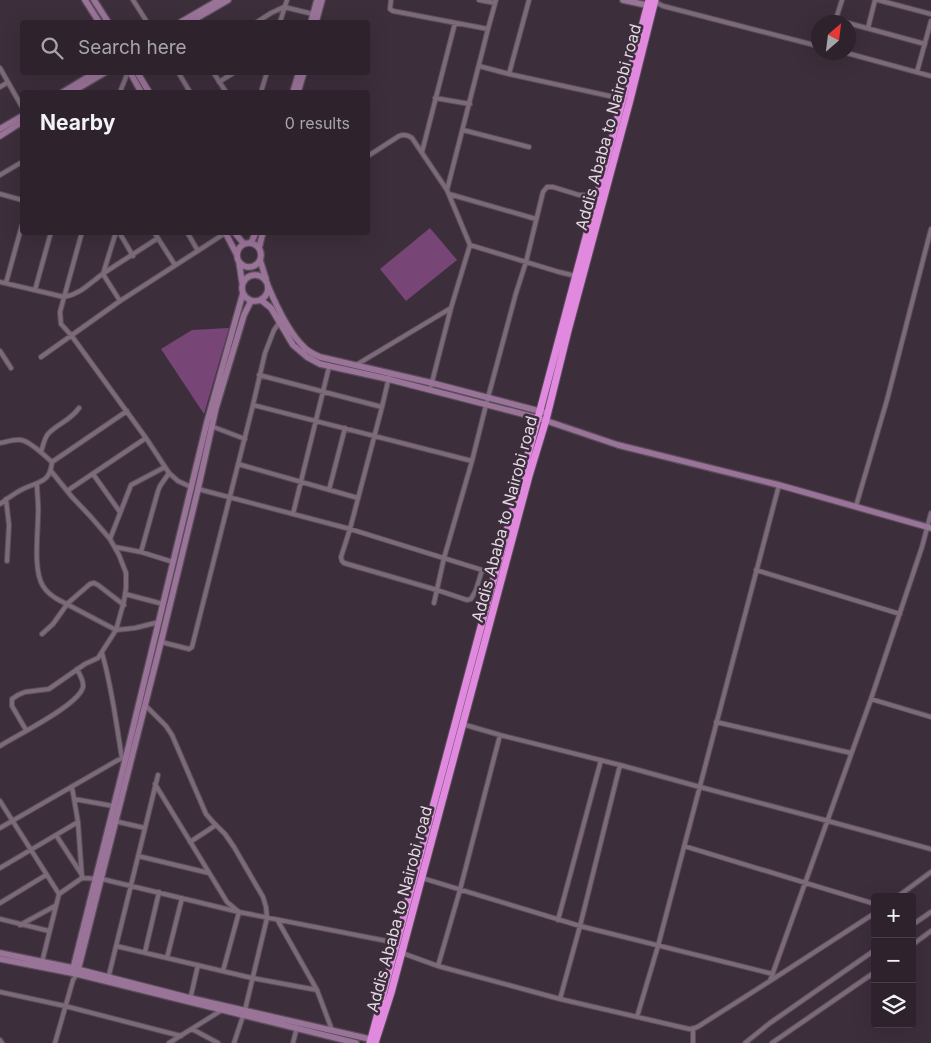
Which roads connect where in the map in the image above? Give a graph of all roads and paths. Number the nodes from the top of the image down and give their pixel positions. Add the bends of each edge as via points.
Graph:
1 (85, 0) edge
2 (94, 0) edge
3 (133, 0) edge
4 (219, 0) edge
5 (228, 0) edge
6 (286, 0) edge
7 (317, 0) edge
8 (322, 0) edge
9 (391, 0) edge
10 (479, 0) edge
11 (529, 0) edge
12 (623, 0) edge
13 (842, 0) edge
14 (877, 0) edge
15 (496, 2) edge
16 (651, 2) edge
17 (284, 7) junction
18 (313, 14) junction
19 (931, 14) edge
20 (837, 15) edge
21 (98, 20) edge
22 (107, 20) edge
23 (147, 20) edge
24 (184, 20) edge
25 (193, 20) edge
26 (260, 20) edge
27 (281, 20) edge
28 (312, 20) edge
29 (317, 20) edge
30 (931, 21) edge
31 (455, 23) junction
32 (856, 25) edge
33 (868, 28) junction
34 (488, 29) junction
35 (811, 44) edge
36 (925, 44) junction
37 (856, 55) edge
38 (479, 66) junction
39 (0, 68) edge
40 (918, 72) junction
41 (509, 74) junction
42 (91, 75) edge
43 (101, 75) edge
44 (128, 75) edge
45 (131, 75) edge
46 (139, 75) edge
47 (180, 75) edge
48 (215, 75) edge
49 (230, 75) edge
50 (266, 75) edge
51 (298, 75) edge
52 (303, 75) edge
53 (931, 76) edge
54 (8, 82) junction
55 (219, 82) junction
56 (0, 87) edge
57 (66, 90) edge
58 (75, 90) edge
59 (121, 90) edge
60 (140, 90) edge
61 (148, 90) edge
62 (189, 90) edge
63 (225, 90) edge
64 (262, 90) edge
65 (294, 90) edge
66 (299, 90) edge
67 (435, 98) junction
68 (626, 100) junction
69 (20, 103) edge
70 (470, 104) junction
71 (20, 117) edge
72 (20, 123) edge
73 (0, 130) edge
74 (463, 130) junction
75 (0, 136) edge
76 (529, 147) dead end
77 (422, 152) junction
78 (370, 155) edge
79 (20, 163) edge
80 (0, 175) edge
81 (448, 192) junction
82 (0, 194) edge
83 (597, 195) junction
84 (20, 199) edge
85 (536, 219) junction
86 (931, 228) edge
87 (20, 232) edge
88 (50, 235) edge
89 (81, 235) edge
90 (117, 235) edge
91 (120, 235) edge
92 (156, 235) edge
93 (189, 235) edge
94 (223, 235) edge
95 (227, 235) edge
96 (236, 235) edge
97 (255, 235) edge
98 (262, 235) edge
99 (158, 238) junction
100 (251, 243) junction
101 (244, 244) junction
102 (470, 245) junction
103 (259, 248) junction
104 (198, 251) junction
105 (237, 254) junction
106 (133, 256) junction
107 (260, 260) junction
108 (239, 262) junction
109 (526, 262) junction
110 (175, 265) junction
111 (103, 274) junction
112 (579, 277) junction
113 (0, 282) edge
114 (6, 283) junction
115 (242, 284) junction
116 (267, 284) junction
117 (35, 290) junction
118 (243, 293) junction
119 (64, 297) junction
120 (261, 300) junction
121 (120, 301) junction
122 (252, 301) junction
123 (451, 308) junction
124 (279, 323) junction
125 (71, 335) junction
126 (0, 351) edge
127 (40, 357) dead end
128 (326, 363) junction
129 (356, 365) junction
130 (11, 368) dead end
131 (259, 375) junction
132 (389, 376) junction
133 (432, 383) junction
134 (430, 390) junction
135 (322, 391) junction
136 (488, 398) junction
137 (253, 405) junction
138 (486, 405) junction
139 (382, 407) junction
140 (79, 408) dead end
141 (127, 411) junction
142 (539, 414) junction
143 (547, 416) junction
144 (316, 421) junction
145 (210, 425) junction
146 (345, 428) junction
147 (374, 436) junction
148 (146, 438) junction
149 (245, 439) junction
150 (0, 443) edge
151 (40, 452) junction
152 (472, 461) junction
153 (52, 462) junction
154 (238, 464) junction
155 (165, 467) junction
156 (51, 471) junction
157 (169, 472) junction
158 (93, 474) junction
159 (300, 483) junction
160 (37, 484) junction
161 (779, 485) junction
162 (195, 489) junction
163 (329, 490) junction
164 (67, 491) junction
165 (229, 498) junction
166 (358, 498) junction
167 (6, 499) junction
168 (0, 504) edge
169 (856, 506) junction
170 (120, 512) junction
171 (931, 513) edge
172 (293, 514) junction
173 (929, 527) edge
174 (350, 529) junction
175 (110, 539) junction
176 (115, 547) junction
177 (141, 552) junction
178 (444, 558) junction
179 (7, 561) dead end
180 (173, 562) junction
181 (482, 570) junction
182 (756, 570) junction
183 (495, 574) junction
184 (437, 590) junction
185 (125, 594) junction
186 (434, 603) dead end
187 (68, 604) junction
188 (163, 604) junction
189 (124, 605) junction
190 (900, 614) junction
191 (159, 622) junction
192 (116, 630) junction
193 (42, 634) dead end
194 (161, 642) junction
195 (102, 653) junction
196 (77, 669) junction
197 (871, 699) junction
198 (146, 705) junction
199 (931, 717) edge
200 (716, 722) junction
201 (459, 723) junction
202 (26, 730) junction
203 (500, 735) junction
204 (0, 746) edge
205 (851, 754) junction
206 (124, 757) junction
207 (601, 760) junction
208 (620, 765) junction
209 (158, 775) dead end
210 (155, 784) junction
211 (72, 787) junction
212 (700, 787) junction
213 (74, 799) junction
214 (0, 802) edge
215 (113, 806) junction
216 (113, 820) junction
217 (828, 820) junction
218 (13, 821) junction
219 (78, 822) junction
220 (216, 825) junction
221 (0, 828) edge
222 (145, 828) junction
223 (56, 835) junction
224 (190, 842) junction
225 (684, 846) junction
226 (931, 849) edge
227 (31, 851) junction
228 (138, 856) junction
229 (0, 868) edge
230 (931, 872) edge
231 (209, 873) junction
232 (46, 875) junction
233 (82, 876) junction
234 (418, 877) junction
235 (98, 878) junction
236 (806, 883) junction
237 (131, 886) junction
238 (460, 890) junction
239 (158, 892) junction
240 (902, 893) edge
241 (59, 894) junction
242 (182, 898) junction
243 (0, 903) edge
244 (871, 903) edge
245 (56, 906) junction
246 (239, 912) junction
247 (931, 912) edge
248 (871, 916) edge
249 (267, 918) junction
250 (0, 920) edge
251 (278, 920) junction
252 (558, 920) junction
253 (916, 922) edge
254 (20, 925) junction
255 (580, 926) junction
256 (49, 931) junction
257 (931, 931) edge
258 (916, 942) edge
259 (397, 943) junction
260 (116, 946) junction
261 (658, 946) junction
262 (145, 952) junction
263 (0, 953) edge
264 (402, 953) junction
265 (871, 953) edge
266 (167, 958) junction
267 (0, 959) edge
268 (42, 962) junction
269 (198, 965) junction
270 (438, 966) junction
271 (75, 971) junction
272 (223, 971) junction
273 (773, 974) junction
274 (871, 975) edge
275 (252, 978) junction
276 (108, 980) junction
277 (770, 981) junction
278 (317, 990) junction
279 (0, 992) edge
280 (560, 999) junction
281 (190, 1000) junction
282 (65, 1006) junction
283 (222, 1010) junction
284 (244, 1013) junction
285 (637, 1017) junction
286 (297, 1025) junction
287 (693, 1028) junction
288 (192, 1029) junction
289 (332, 1030) junction
290 (181, 1036) junction
291 (343, 1042) edge
292 (374, 1042) edge
293 (55, 1043) edge
294 (169, 1043) edge
295 (218, 1043) edge
296 (234, 1043) edge
297 (294, 1043) edge
298 (356, 1043) edge
299 (693, 1043) edge
300 (745, 1043) edge
301 (772, 1043) edge

1 - 21 main road
2 - 22 main road
3 - 23 street
4 - 24 main road
5 - 25 main road
6 - 17 street
7 - 18 main road
8 - 29 main road
9 - 31 street via 390,9 393,11
10 - 15 street
11 - 41 street
12 - 16 main road
13 - 20 street
14 - 19 street
14 - 33 street
15 - 34 street
16 - 35 street
16 - 68 highway, Addis Ababa to Nairobi road
17 - 18 street
17 - 26 street
17 - 27 street
18 - 28 main road
30 - 36 street
31 - 34 street
31 - 67 street
32 - 33 street
33 - 36 street
34 - 38 street
36 - 40 street
37 - 40 street
38 - 41 street
38 - 70 street
39 - 54 street
40 - 53 street
41 - 68 street
42 - 57 main road
43 - 58 main road
44 - 59 street
45 - 60 main road
46 - 61 main road
47 - 62 street
48 - 55 street
49 - 55 street
50 - 64 street
51 - 65 main road
52 - 66 main road
54 - 56 street
54 - 69 street
55 - 63 street
67 - 70 street
67 - 77 street
68 - 83 highway, Addis Ababa to Nairobi road
68 - 112 highway, Addis Ababa to Nairobi road
70 - 74 street
71 - 73 main road
72 - 75 main road
74 - 76 street
74 - 81 street
77 - 78 street via 412,138 404,135
77 - 81 street
79 - 80 street
81 - 85 street
81 - 102 street
82 - 84 street
83 - 85 street via 578,196 547,186
83 - 112 highway, Addis Ababa to Nairobi road
85 - 109 street
86 - 169 street
87 - 114 street
88 - 117 street
89 - 119 street
90 - 111 street
91 - 106 street
92 - 99 street
93 - 104 street
94 - 104 street
95 - 105 main road
96 - 101 main road
97 - 100 main road
98 - 103 main road
99 - 106 street
99 - 110 street
100 - 101 main road
100 - 103 main road
101 - 105 main road
102 - 109 street
102 - 123 street
103 - 107 main road
104 - 110 street
105 - 108 main road
106 - 111 street
107 - 108 main road via 248,267
107 - 116 main road
108 - 115 main road
109 - 112 street
109 - 136 street
110 - 121 street
111 - 119 street via 78,293
111 - 121 street
112 - 142 highway, Addis Ababa to Nairobi road
112 - 143 highway, Addis Ababa to Nairobi road
113 - 114 street
114 - 117 street
115 - 116 main road via 249,276 258,275
115 - 118 main road
116 - 120 main road via 267,295
116 - 128 main road via 299,342
117 - 119 street
118 - 122 main road
118 - 145 main road
119 - 125 street via 61,324
120 - 122 main road
120 - 124 main road via 269,306
121 - 125 street
122 - 145 main road via 244,315
123 - 129 street
123 - 133 street
124 - 128 main road via 299,351 315,362
124 - 131 street via 269,342
125 - 127 street
125 - 141 street
126 - 130 street
128 - 129 main road
128 - 132 main road
128 - 135 street
129 - 132 main road
131 - 135 street
131 - 137 street
132 - 133 main road
132 - 134 main road
132 - 139 street
133 - 134 street
133 - 136 main road
134 - 138 main road
135 - 139 street
135 - 144 street
136 - 138 street
136 - 142 main road
137 - 144 street
137 - 149 street
138 - 142 main road
138 - 152 street
139 - 147 street
140 - 151 street via 48,434
141 - 148 street
141 - 153 street
142 - 143 main road
142 - 183 highway, Addis Ababa to Nairobi road
143 - 161 main road via 618,445
143 - 201 highway, Addis Ababa to Nairobi road
144 - 146 street
144 - 159 street
145 - 149 street
145 - 162 main road
146 - 147 street
146 - 163 street
147 - 152 street
147 - 166 street
148 - 155 street
148 - 158 street
149 - 154 street
150 - 151 street via 20,439
151 - 153 street
152 - 178 street
153 - 156 street
154 - 159 street
154 - 165 street
155 - 157 street
155 - 170 street via 131,485
156 - 160 street
156 - 164 street
157 - 162 street via 178,481
157 - 177 street via 158,491
158 - 164 street
158 - 170 street
159 - 163 street
159 - 172 street
160 - 167 street
160 - 187 street via 40,580 51,595
161 - 169 main road
161 - 182 street
162 - 165 street
162 - 180 main road
162 - 194 main road
163 - 166 street
164 - 175 street
165 - 172 street
165 - 194 street via 192,647 188,649
166 - 174 street
167 - 168 street
167 - 179 street via 9,525
169 - 173 main road
170 - 175 street
171 - 173 street
172 - 174 street
173 - 190 street
174 - 178 street
174 - 184 street via 341,557 344,563
175 - 176 street
176 - 177 street
176 - 185 street via 126,573
177 - 180 street
178 - 181 street
178 - 184 street
180 - 188 main road
181 - 183 street
181 - 184 street via 471,599
182 - 190 street
182 - 200 street
183 - 201 highway, Addis Ababa to Nairobi road
184 - 186 street
185 - 188 street
185 - 189 street
187 - 189 street via 94,584
187 - 192 street
187 - 193 street
188 - 191 main road
189 - 192 street
190 - 197 street
191 - 192 street
191 - 206 main road
192 - 195 street
194 - 198 main road
195 - 196 street
195 - 206 street
196 - 202 street via 83,687 79,695 60,711
196 - 202 street via 49,689 25,692 12,699 12,706
197 - 199 street
197 - 205 street
198 - 216 main road
198 - 220 street via 172,735 206,814
200 - 205 street
200 - 212 street
201 - 203 street
201 - 234 highway, Addis Ababa to Nairobi road
202 - 204 street
203 - 207 street
203 - 238 street
205 - 217 street
206 - 211 street
206 - 215 main road
207 - 208 street
207 - 252 street
208 - 212 street
208 - 255 street
209 - 210 street
210 - 222 street
210 - 224 street
211 - 213 street
211 - 218 street
212 - 217 street
212 - 225 street
213 - 215 street
213 - 219 street
214 - 218 street
215 - 216 main road
216 - 222 street
216 - 235 main road
217 - 226 street
217 - 236 street
218 - 221 street
218 - 227 street
219 - 223 street
219 - 233 street
220 - 224 street
220 - 249 street via 234,847 263,897
222 - 228 street
223 - 227 street
223 - 233 street
224 - 231 street
225 - 236 street
225 - 261 street
227 - 229 street
227 - 232 street
228 - 231 street
228 - 237 street
230 - 240 street
231 - 246 street via 227,902
232 - 241 street
232 - 243 street
233 - 235 street
233 - 241 street
234 - 238 street
234 - 259 highway, Addis Ababa to Nairobi road
234 - 264 highway, Addis Ababa to Nairobi road
235 - 237 street
235 - 271 main road
236 - 244 street
236 - 273 street
237 - 239 street
237 - 260 street
238 - 252 street
238 - 270 street
239 - 242 street
239 - 262 street
241 - 245 street
242 - 246 street
242 - 266 street
245 - 254 street
245 - 256 street
246 - 249 street
246 - 272 street
247 - 253 street
248 - 277 street
249 - 251 street
249 - 275 street
250 - 254 street
251 - 259 street
251 - 278 street
252 - 255 street
254 - 256 street
255 - 261 street
255 - 280 street
256 - 268 street
257 - 258 street
259 - 264 street
259 - 292 highway, Addis Ababa to Nairobi road
260 - 262 street
260 - 276 street
261 - 273 street
261 - 285 street
262 - 266 street
263 - 268 main road
264 - 270 street
264 - 292 highway, Addis Ababa to Nairobi road
265 - 300 street
266 - 269 street
267 - 271 main road
268 - 271 main road
269 - 272 street
269 - 281 street
270 - 280 street
271 - 276 main road
271 - 282 street
272 - 275 street
273 - 277 street
274 - 301 street
275 - 278 street
275 - 284 street
276 - 281 main road
277 - 287 street
278 - 289 street
279 - 282 street
280 - 285 street
281 - 283 main road
281 - 284 main road
282 - 290 street
282 - 293 street
283 - 284 main road
283 - 288 street
284 - 286 main road
284 - 296 street
285 - 287 street
286 - 289 main road
286 - 291 main road
286 - 297 street
287 - 299 street
288 - 290 street
288 - 295 street
289 - 292 main road
290 - 294 street
291 - 298 main road

